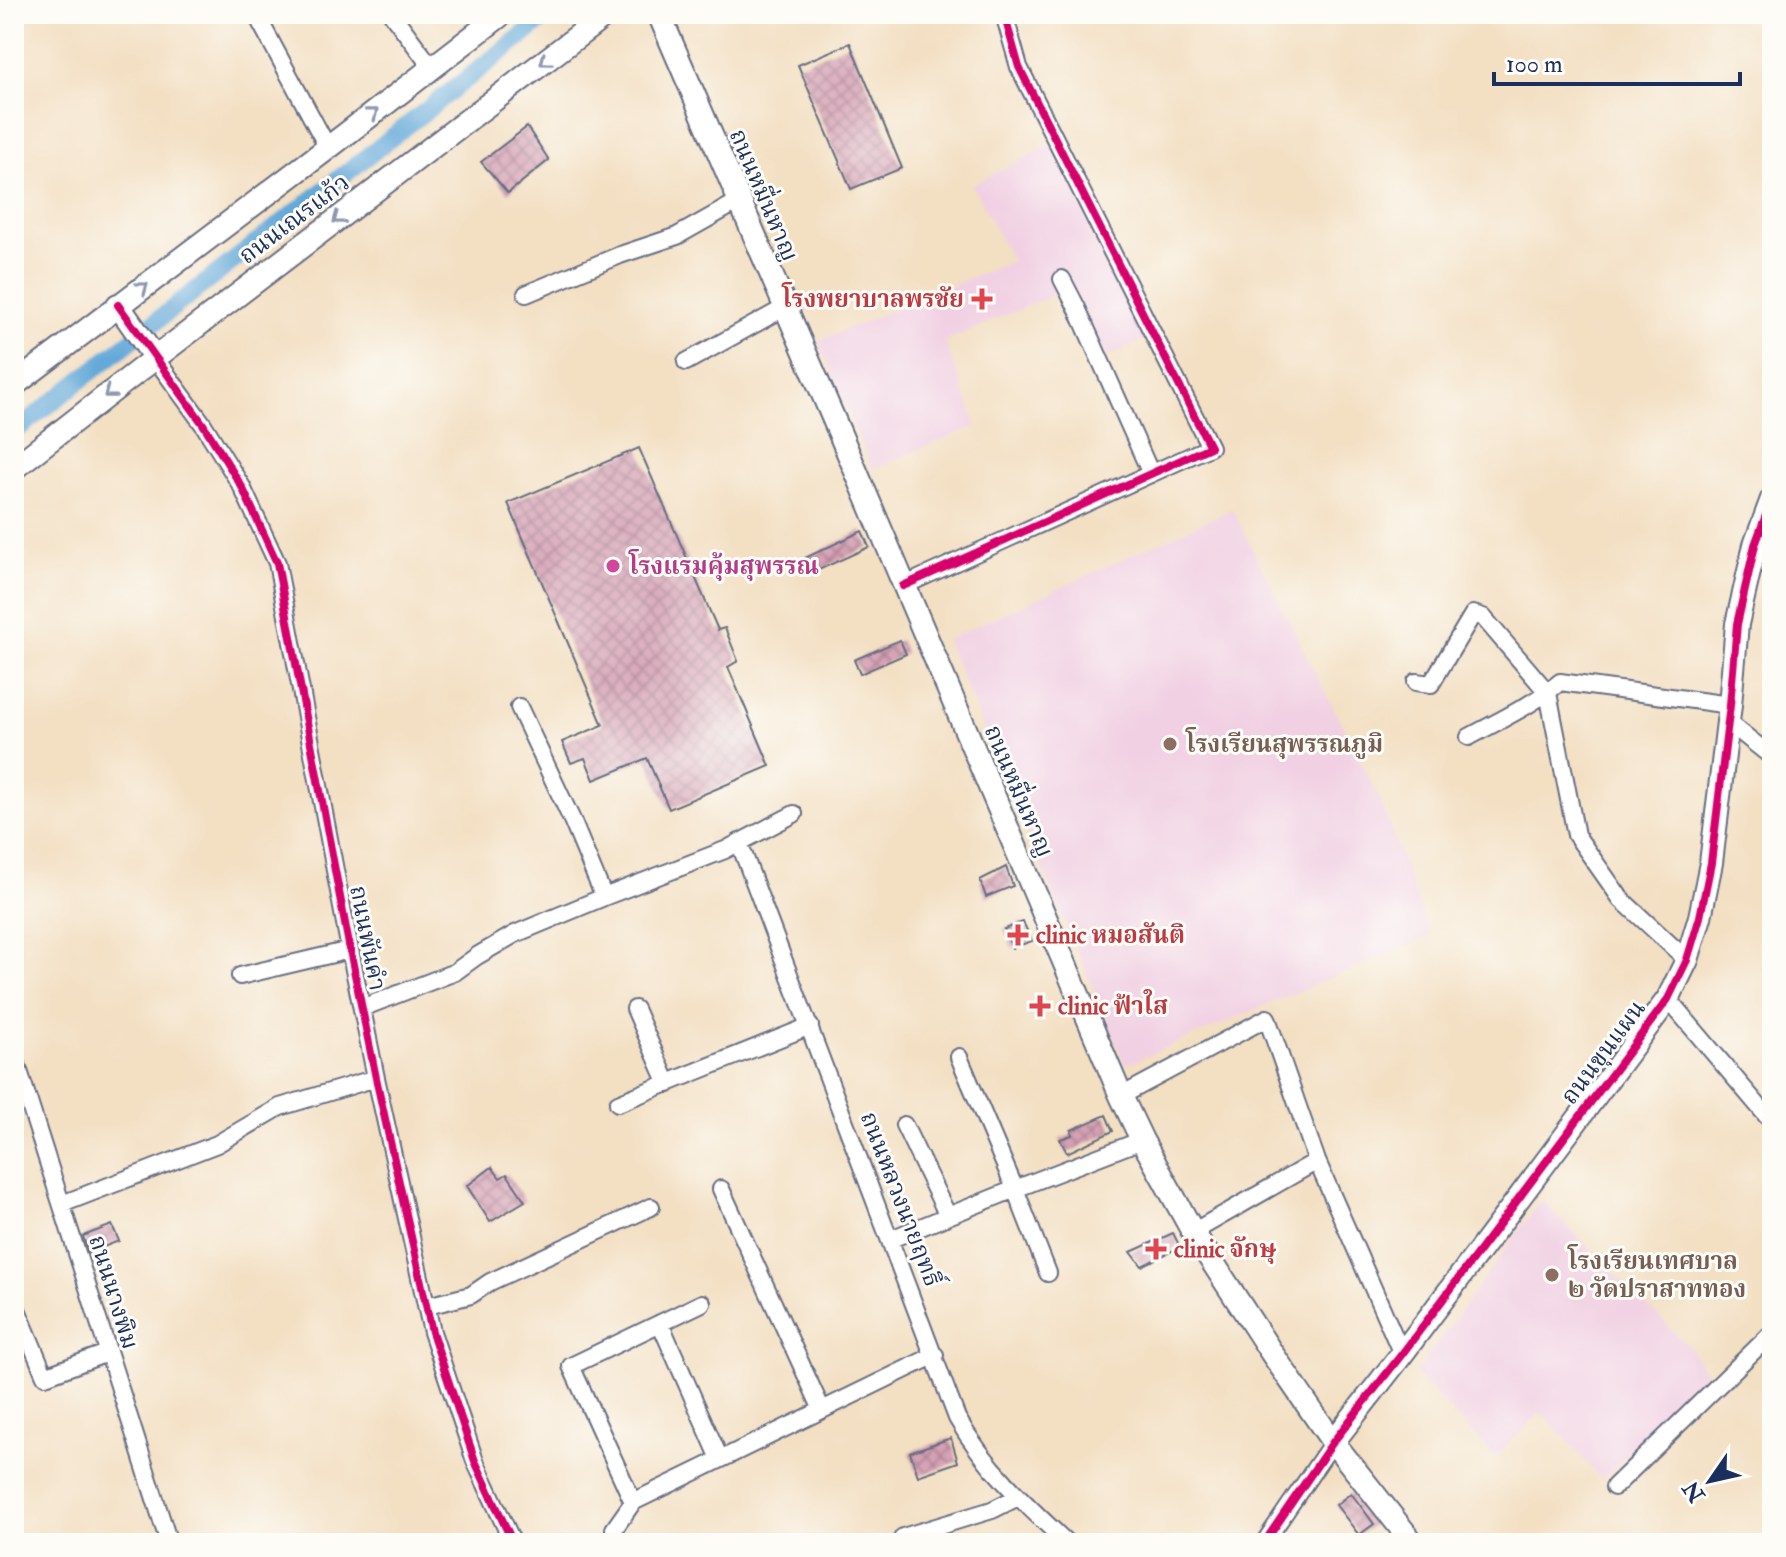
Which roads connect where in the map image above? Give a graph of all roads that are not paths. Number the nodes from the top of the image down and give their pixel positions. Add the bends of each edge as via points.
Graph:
1 (256, 14) edge
2 (392, 14) edge
3 (502, 14) edge
4 (607, 14) edge
5 (659, 14) edge
6 (1004, 14) edge
7 (432, 68) junction
8 (328, 148) junction
9 (739, 201) junction
10 (1062, 279) dead end
11 (526, 294) dead end
12 (784, 308) junction
13 (124, 313) junction
14 (149, 349) junction
15 (686, 362) dead end
16 (14, 385) edge
17 (14, 468) edge
18 (1151, 474) junction
19 (1772, 499) edge
20 (1763, 552) edge
21 (903, 586) junction
22 (1416, 682) dead end
23 (1548, 693) junction
24 (519, 707) dead end
25 (1729, 713) junction
26 (1469, 737) dead end
27 (1772, 757) edge
28 (794, 814) dead end
29 (739, 842) junction
30 (604, 897) junction
31 (350, 950) junction
32 (1687, 960) junction
33 (240, 976) dead end
34 (1668, 999) junction
35 (362, 1008) junction
36 (635, 1009) dead end
37 (810, 1026) junction
38 (14, 1055) edge
39 (959, 1057) dead end
40 (376, 1078) junction
41 (668, 1084) junction
42 (1121, 1096) junction
43 (618, 1103) dead end
44 (1772, 1122) edge
45 (904, 1125) dead end
46 (1142, 1140) junction
47 (1317, 1161) junction
48 (721, 1189) dead end
49 (1015, 1189) junction
50 (62, 1204) junction
51 (651, 1207) dead end
52 (948, 1216) junction
53 (1193, 1232) junction
54 (891, 1239) junction
55 (1048, 1273) dead end
56 (14, 1302) edge
57 (702, 1303) dead end
58 (427, 1306) junction
59 (660, 1323) junction
60 (1772, 1333) edge
61 (107, 1353) junction
62 (1402, 1354) junction
63 (935, 1355) junction
64 (822, 1410) junction
65 (1333, 1442) junction
66 (720, 1459) junction
67 (1614, 1487) dead end
68 (1018, 1497) junction
69 (633, 1502) junction
70 (914, 1537) edge
71 (169, 1543) edge
72 (513, 1543) edge
73 (615, 1543) edge
74 (1067, 1543) edge
75 (1264, 1543) edge
76 (1413, 1543) edge

1 - 8 street
2 - 7 street
3 - 7 street, ถนนเณรแก้ว
4 -> 14 street, ถนนเณรแก้ว
5 - 9 street, ถนนหมื่นหาญ
6 - 18 street via 1019,67 1210,447
8 -> 7 street, ถนนเณรแก้ว
13 -> 8 street, ถนนเณรแก้ว
9 - 11 street via 677,236
9 - 12 street, ถนนหมื่นหาญ
10 - 18 street
12 - 15 street
12 - 21 street, ถนนหมื่นหาญ
13 - 14 street
13 - 16 street, ถนนเณรแก้ว
14 -> 17 street, ถนนเณรแก้ว
14 - 31 street, ถนนพันคำ via 242,487 277,563
18 - 21 street
19 - 20 street, ถนนขุนแผน
20 - 25 street, ถนนขุนแผน via 1737,624
21 - 42 street, ถนนหมื่นหาญ
22 - 23 street via 1431,684 1473,614 1483,617
23 - 25 street via 1560,682
23 - 26 street
23 - 32 street via 1576,835 1621,899
24 - 30 street
25 - 27 street
25 - 32 street, ถนนขุนแผน via 1711,863
28 - 29 street
29 - 30 street
29 - 37 street, ถนนหลวงนายฤทธิ์
30 - 35 street via 515,934 455,972
31 - 33 street
31 - 35 street, ถนนพันคำ
32 - 34 street, ถนนขุนแผน
34 - 44 street
34 - 62 street, ถนนขุนแผน
35 - 40 street, ถนนพันคำ
36 - 41 street
37 - 41 street
37 - 54 street, ถนนหลวงนายฤทธิ์
38 - 50 street, ถนนนางพิม
39 - 49 street
40 - 50 street via 280,1107 217,1144
40 - 58 street, ถนนพันคำ
41 - 43 street
42 - 46 street, ถนนหมื่นหาญ
42 - 47 street via 1267,1018
45 - 52 street
46 - 49 street
46 - 53 street, ถนนหมื่นหาญ
47 - 53 street
47 - 62 street
48 - 64 street
49 - 52 street
49 - 55 street
50 - 61 street, ถนนนางพิม
51 - 58 street via 471,1295
52 - 54 street
53 - 65 street, ถนนหมื่นหาญ
54 - 63 street, ถนนหลวงนายฤทธิ์
56 - 61 street via 45,1376
57 - 59 street
58 - 72 street, ถนนพันคำ via 475,1461
59 - 66 street
59 - 69 street via 571,1366
60 - 67 street
61 - 71 street, ถนนนางพิม
62 - 65 street, ถนนขุนแผน
63 - 64 street
63 - 68 street, ถนนหลวงนายฤทธิ์ via 971,1443
64 - 66 street
65 - 75 street, ถนนขุนแผน
65 - 76 street, ถนนหมื่นหาญ
66 - 69 street
68 - 70 street
68 - 74 street, ถนนหลวงนายฤทธิ์
69 - 73 street via 614,1529

